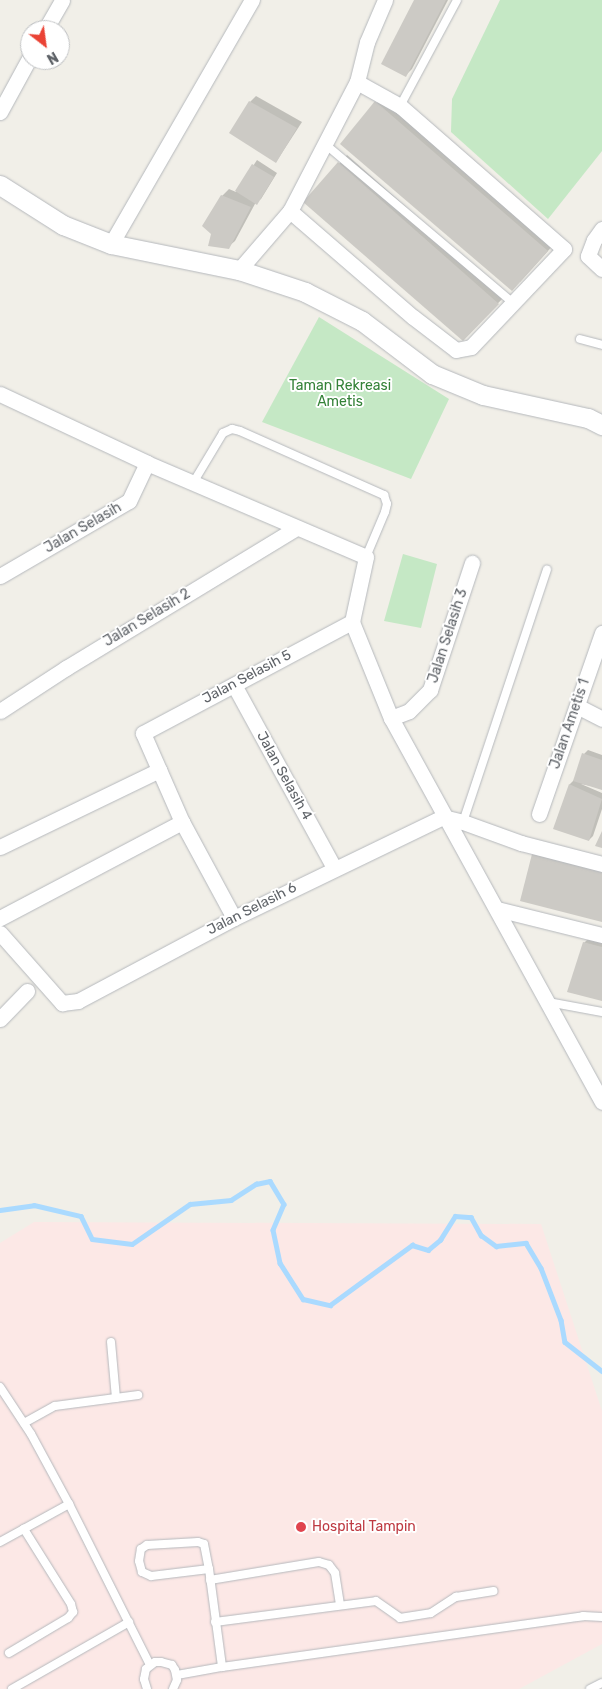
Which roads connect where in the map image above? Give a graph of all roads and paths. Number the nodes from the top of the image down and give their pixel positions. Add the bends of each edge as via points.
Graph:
1 (62, 0) edge
2 (252, 0) edge
3 (385, 0) edge
4 (456, 0) edge
5 (51, 20) edge
6 (23, 70) edge
7 (357, 82) junction
8 (400, 106) junction
9 (0, 112) edge
10 (325, 144) junction
11 (0, 185) edge
12 (290, 211) junction
13 (602, 229) edge
14 (112, 244) junction
15 (602, 269) edge
16 (239, 270) junction
17 (513, 303) junction
18 (580, 340) dead end
19 (602, 345) edge
20 (0, 394) edge
21 (602, 425) edge
22 (147, 463) junction
23 (192, 483) junction
24 (296, 528) junction
25 (366, 557) junction
26 (472, 563) dead end
27 (547, 570) dead end
28 (0, 576) edge
29 (352, 622) junction
30 (600, 642) edge
31 (234, 684) junction
32 (577, 706) junction
33 (0, 711) edge
34 (391, 718) junction
35 (602, 719) edge
36 (159, 770) junction
37 (539, 814) dead end
38 (444, 817) junction
39 (182, 822) junction
40 (463, 822) junction
41 (0, 848) edge
42 (602, 864) edge
43 (334, 868) junction
44 (497, 909) junction
45 (0, 918) edge
46 (234, 918) junction
47 (0, 933) edge
48 (602, 935) edge
49 (27, 991) dead end
50 (548, 1002) junction
51 (602, 1012) edge
52 (0, 1019) edge
53 (597, 1084) edge
54 (602, 1102) edge
55 (111, 1342) dead end
56 (0, 1387) edge
57 (138, 1395) dead end
58 (116, 1398) junction
59 (24, 1423) junction
60 (69, 1504) junction
61 (24, 1529) junction
62 (0, 1542) edge
63 (209, 1569) junction
64 (210, 1580) junction
65 (494, 1591) dead end
66 (340, 1605) junction
67 (602, 1617) edge
68 (129, 1622) junction
69 (215, 1622) junction
70 (9, 1653) dead end
71 (150, 1665) junction
72 (222, 1667) junction
73 (177, 1675) junction
74 (602, 1682) edge
75 (146, 1687) edge
76 (12, 1689) edge
77 (137, 1689) edge
78 (173, 1689) edge
79 (590, 1689) edge

1 - 5 street
2 - 14 street
3 - 7 street via 367,42
4 - 8 lane
6 - 9 street
7 - 8 street
7 - 10 street
8 - 17 street via 564,250
10 - 12 street
10 - 17 lane
11 - 14 street via 63,225
12 - 16 street
12 - 17 street via 456,350 472,347
13 - 15 street via 588,256
14 - 16 street
16 - 21 street via 305,292 362,321 432,374 483,395 588,418
18 - 19 lane
20 - 22 street
22 - 23 street
22 - 28 street, Jalan Selasih via 129,501
23 - 24 street
23 - 25 lane via 223,433 232,428 240,431 384,495 386,512
24 - 25 street
24 - 33 street, Jalan Selasih 2
25 - 29 street
26 - 34 street, Jalan Selasih 3 via 430,690 409,711
27 - 40 lane
29 - 31 street, Jalan Selasih 5
29 - 34 street
30 - 32 street, Jalan Ametis 1
31 - 36 street, Jalan Selasih 5 via 142,733
31 - 43 street, Jalan Selasih 4
32 - 35 street
32 - 37 street, Jalan Ametis 1
34 - 38 street
36 - 39 street
36 - 41 street
38 - 40 street
38 - 43 street, Jalan Selasih 6
38 - 44 street
39 - 45 street
39 - 46 street
40 - 42 street via 521,843
43 - 46 street, Jalan Selasih 6
44 - 48 street
44 - 50 street
46 - 47 street, Jalan Selasih 6 via 78,1001 62,1003
49 - 52 street
50 - 51 lane
50 - 53 street
53 - 54 street
55 - 58 lane
56 - 59 lane
57 - 58 lane
58 - 59 lane via 55,1406
59 - 60 lane
60 - 61 lane
60 - 68 lane
61 - 62 lane
61 - 70 lane via 73,1612
63 - 63 lane via 151,1576 142,1572 138,1561 141,1549 147,1545 198,1542 204,1544
63 - 64 lane
64 - 66 lane via 318,1562 329,1565 335,1573
64 - 69 lane
65 - 66 lane via 456,1597 431,1614 400,1618 376,1601
66 - 69 lane
67 - 72 lane via 583,1616
68 - 71 lane
68 - 76 lane
69 - 72 lane
71 - 73 lane via 166,1663
71 - 75 lane via 144,1674
72 - 73 lane
73 - 78 lane
74 - 79 lane
75 - 77 lane

